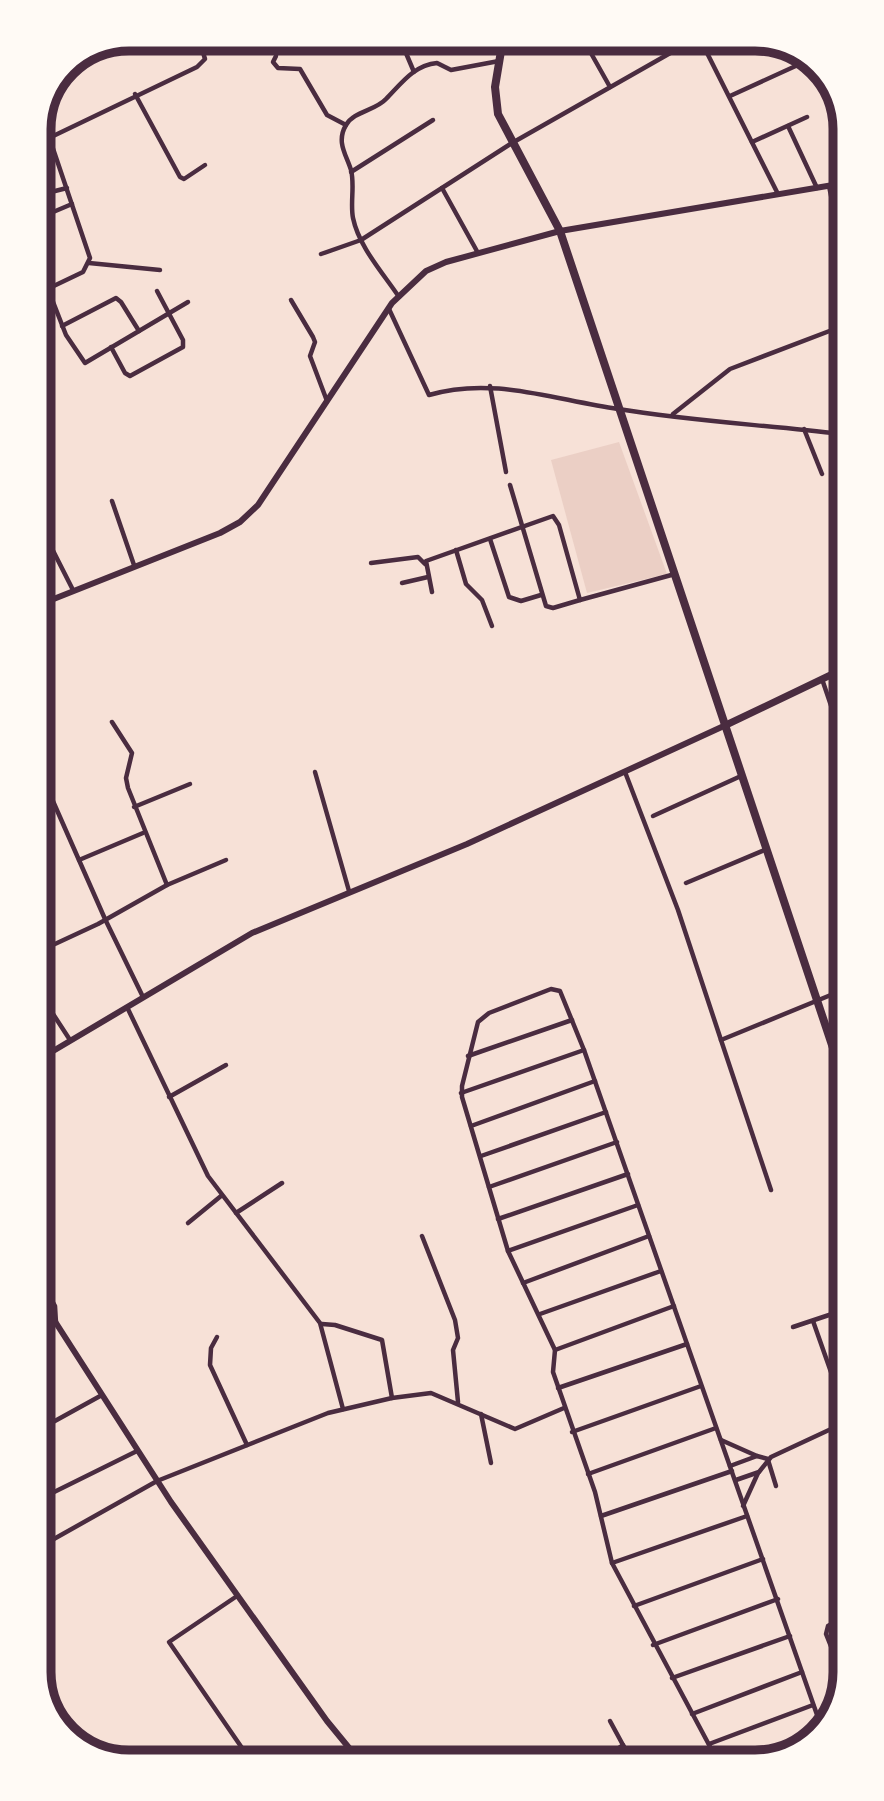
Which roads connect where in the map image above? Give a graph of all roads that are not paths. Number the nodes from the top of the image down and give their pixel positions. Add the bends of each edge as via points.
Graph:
1 (203, 51) edge
2 (405, 51) edge
3 (501, 51) edge
4 (590, 51) edge
5 (675, 51) edge
6 (704, 51) edge
7 (276, 56) dead end
8 (499, 61) junction
9 (798, 64) edge
10 (414, 72) junction
11 (610, 87) junction
12 (135, 94) junction
13 (730, 96) junction
14 (807, 117) dead end
15 (433, 120) dead end
16 (346, 125) junction
17 (788, 126) junction
18 (51, 137) edge
19 (752, 142) junction
20 (512, 143) junction
21 (51, 144) edge
22 (205, 165) dead end
23 (351, 172) junction
24 (833, 185) edge
25 (829, 186) junction
26 (66, 188) junction
27 (442, 188) junction
28 (817, 188) junction
29 (51, 192) edge
30 (778, 195) junction
31 (72, 204) junction
32 (833, 205) edge
33 (51, 213) edge
34 (560, 231) junction
35 (361, 240) junction
36 (321, 254) dead end
37 (478, 254) junction
38 (89, 263) junction
39 (160, 270) dead end
40 (51, 288) edge
41 (157, 291) dead end
42 (399, 296) junction
43 (51, 297) edge
44 (291, 300) dead end
45 (188, 302) dead end
46 (389, 309) junction
47 (169, 314) junction
48 (62, 326) junction
49 (833, 330) edge
50 (139, 331) junction
51 (111, 347) junction
52 (491, 386) junction
53 (327, 401) junction
54 (619, 410) junction
55 (673, 414) junction
56 (804, 429) junction
57 (833, 433) edge
58 (506, 472) dead end
59 (822, 474) dead end
60 (510, 485) dead end
61 (112, 502) dead end
62 (524, 526) junction
63 (490, 538) junction
64 (51, 547) edge
65 (456, 550) junction
66 (371, 563) dead end
67 (425, 564) junction
68 (134, 565) junction
69 (676, 574) junction
70 (428, 577) junction
71 (402, 583) dead end
72 (73, 590) junction
73 (432, 592) dead end
74 (541, 596) junction
75 (51, 600) edge
76 (580, 600) junction
77 (492, 626) dead end
78 (833, 674) edge
79 (822, 679) junction
80 (833, 711) edge
81 (112, 722) dead end
82 (726, 725) junction
83 (314, 772) dead end
84 (625, 772) junction
85 (742, 776) junction
86 (190, 784) dead end
87 (51, 802) edge
88 (134, 807) junction
89 (653, 816) dead end
90 (143, 832) junction
91 (768, 849) junction
92 (79, 860) junction
93 (226, 860) dead end
94 (687, 883) dead end
95 (167, 885) junction
96 (349, 891) junction
97 (105, 919) junction
98 (51, 946) edge
99 (833, 995) edge
100 (144, 997) junction
101 (819, 1002) junction
102 (127, 1007) junction
103 (51, 1011) edge
104 (572, 1020) junction
105 (70, 1040) junction
106 (722, 1040) junction
107 (833, 1046) edge
108 (584, 1050) junction
109 (51, 1051) edge
110 (468, 1056) junction
111 (226, 1065) dead end
112 (595, 1081) junction
113 (461, 1093) junction
114 (169, 1097) junction
115 (606, 1112) junction
116 (471, 1126) junction
117 (617, 1142) junction
118 (481, 1156) junction
119 (628, 1174) junction
120 (282, 1183) dead end
121 (489, 1187) junction
122 (771, 1190) dead end
123 (221, 1196) junction
124 (638, 1205) junction
125 (236, 1213) junction
126 (498, 1219) junction
127 (188, 1223) dead end
128 (422, 1236) dead end
129 (649, 1236) junction
130 (508, 1251) junction
131 (661, 1271) junction
132 (523, 1283) junction
133 (51, 1298) edge
134 (674, 1306) junction
135 (540, 1314) junction
136 (833, 1314) edge
137 (51, 1319) edge
138 (813, 1321) junction
139 (56, 1323) junction
140 (321, 1324) junction
141 (793, 1327) dead end
142 (217, 1337) dead end
143 (687, 1344) junction
144 (555, 1350) junction
145 (833, 1378) edge
146 (701, 1386) junction
147 (558, 1388) junction
148 (103, 1395) junction
149 (392, 1398) junction
150 (458, 1402) junction
151 (564, 1408) junction
152 (343, 1409) junction
153 (480, 1414) junction
154 (51, 1423) edge
155 (716, 1427) junction
156 (833, 1428) edge
157 (572, 1432) junction
158 (720, 1439) junction
159 (247, 1445) junction
160 (137, 1451) junction
161 (757, 1456) junction
162 (768, 1459) junction
163 (491, 1463) dead end
164 (731, 1469) junction
165 (759, 1472) junction
166 (588, 1474) junction
167 (736, 1480) junction
168 (157, 1481) junction
169 (776, 1486) dead end
170 (51, 1494) edge
171 (743, 1506) junction
172 (601, 1516) junction
173 (747, 1516) junction
174 (51, 1541) edge
175 (763, 1559) junction
176 (612, 1563) junction
177 (237, 1596) junction
178 (778, 1599) junction
179 (634, 1606) junction
180 (833, 1623) edge
181 (790, 1636) junction
182 (653, 1645) junction
183 (833, 1649) edge
184 (802, 1672) junction
185 (673, 1678) junction
186 (814, 1705) junction
187 (692, 1714) junction
188 (818, 1718) edge
189 (610, 1721) dead end
190 (709, 1744) junction
191 (623, 1745) junction
192 (243, 1750) edge
193 (351, 1750) edge
194 (616, 1750) edge
195 (626, 1750) edge
196 (712, 1750) edge

1 - 12 street via 202,63
2 - 10 street
3 - 8 main road
4 - 11 street
5 - 11 street
6 - 13 street
7 - 16 street via 273,62 278,68 300,69 327,115
8 - 10 street via 451,70 433,63
8 - 20 main road via 495,103
9 - 13 street
10 - 16 street via 384,102
11 - 20 street
12 - 18 street
12 - 22 street via 180,177 184,179
13 - 19 street
14 - 17 street
15 - 23 street
16 - 23 street via 341,145
17 - 19 street
17 - 28 street
19 - 30 street
20 - 27 street
20 - 34 main road
21 - 26 street
23 - 35 street via 351,206
24 - 25 street
25 - 28 street
25 - 32 street
26 - 29 street
26 - 31 street
27 - 35 street
27 - 37 street
28 - 30 street
30 - 34 street
31 - 33 street
31 - 38 street
34 - 37 street
34 - 54 main road
35 - 36 street
35 - 42 street
37 - 42 street via 431,268
38 - 39 street
38 - 40 street via 83,272
41 - 47 street
42 - 46 street
43 - 48 street
44 - 53 street via 313,337 310,356
45 - 47 street
46 - 52 street via 426,394
46 - 53 street
47 - 50 street
47 - 51 street via 183,340 179,350 130,376
48 - 50 street via 116,298
48 - 51 street via 85,363
49 - 55 street via 730,369
50 - 51 street
52 - 54 street
52 - 58 street
53 - 68 street via 272,486 246,517 220,533
54 - 55 street
54 - 69 main road
55 - 56 street
56 - 57 street
56 - 59 street
60 - 62 street
61 - 68 street
62 - 63 street
62 - 74 street
62 - 76 street via 556,517
63 - 65 street
63 - 74 street via 509,597 521,601
64 - 72 street
65 - 67 street
65 - 77 street via 466,584 482,600
66 - 67 street via 418,557
67 - 70 street
68 - 72 street
69 - 76 street
69 - 82 main road
70 - 71 street
70 - 73 street
72 - 75 street
74 - 76 street via 549,608
78 - 79 main road
79 - 80 street
79 - 82 main road
81 - 88 street via 131,753 126,779
82 - 84 street
82 - 85 main road
83 - 96 street
84 - 96 street via 467,844
84 - 106 street
85 - 89 street
85 - 91 main road
86 - 88 street
87 - 92 street
88 - 90 street
90 - 92 street
90 - 95 street
91 - 94 street
91 - 101 main road
92 - 97 street
93 - 95 street
95 - 97 street
96 - 100 street via 252,933
97 - 98 street
97 - 100 street
99 - 101 street
100 - 102 street
101 - 106 street
101 - 107 main road
102 - 105 street
102 - 114 street
103 - 105 street
104 - 108 street
104 - 110 street
104 - 110 street via 560,991 551,989 481,1018
105 - 109 street
106 - 122 street
108 - 112 street
108 - 113 street
110 - 113 street
111 - 114 street
112 - 115 street
112 - 116 street
113 - 116 street
114 - 123 street
115 - 117 street
115 - 118 street
116 - 118 street
117 - 119 street
117 - 121 street
118 - 121 street
119 - 124 street
119 - 126 street
120 - 125 street
121 - 126 street
123 - 125 street
123 - 127 street
124 - 129 street
124 - 130 street
125 - 140 street
126 - 130 street
128 - 150 street via 455,1320
129 - 131 street
129 - 132 street
130 - 132 street
131 - 134 street
131 - 135 street
132 - 135 street
133 - 139 street
134 - 143 street
134 - 144 street
135 - 144 street
136 - 138 street
137 - 139 street
138 - 141 street
138 - 145 street
139 - 148 street
140 - 149 street via 382,1340
140 - 152 street
142 - 159 street via 210,1366
143 - 146 street
143 - 147 street
144 - 147 street via 552,1369
146 - 155 street
146 - 157 street
147 - 151 street
148 - 154 street
148 - 160 street
149 - 150 street via 431,1393
149 - 152 street
150 - 153 street
151 - 153 street via 515,1429
151 - 157 street
152 - 159 street
153 - 163 street
155 - 158 street
155 - 166 street
156 - 162 street
157 - 166 street
158 - 161 street
158 - 164 street
159 - 168 street
160 - 168 street
160 - 170 street
161 - 162 street
161 - 164 street
162 - 165 street
162 - 169 street
164 - 167 street
164 - 172 street
165 - 167 street
165 - 171 street
166 - 172 street
167 - 171 street
168 - 174 street
168 - 177 street
171 - 173 street
172 - 176 street
173 - 175 street
173 - 176 street
175 - 178 street
175 - 179 street
176 - 179 street
177 - 192 street via 169,1642
177 - 193 street
178 - 181 street
178 - 182 street
179 - 182 street
180 - 183 street via 826,1634
181 - 184 street
181 - 185 street
182 - 185 street
184 - 186 street
184 - 187 street
185 - 187 street
186 - 188 street
186 - 190 street
187 - 190 street
189 - 191 street
190 - 196 street
191 - 194 street
191 - 195 street

